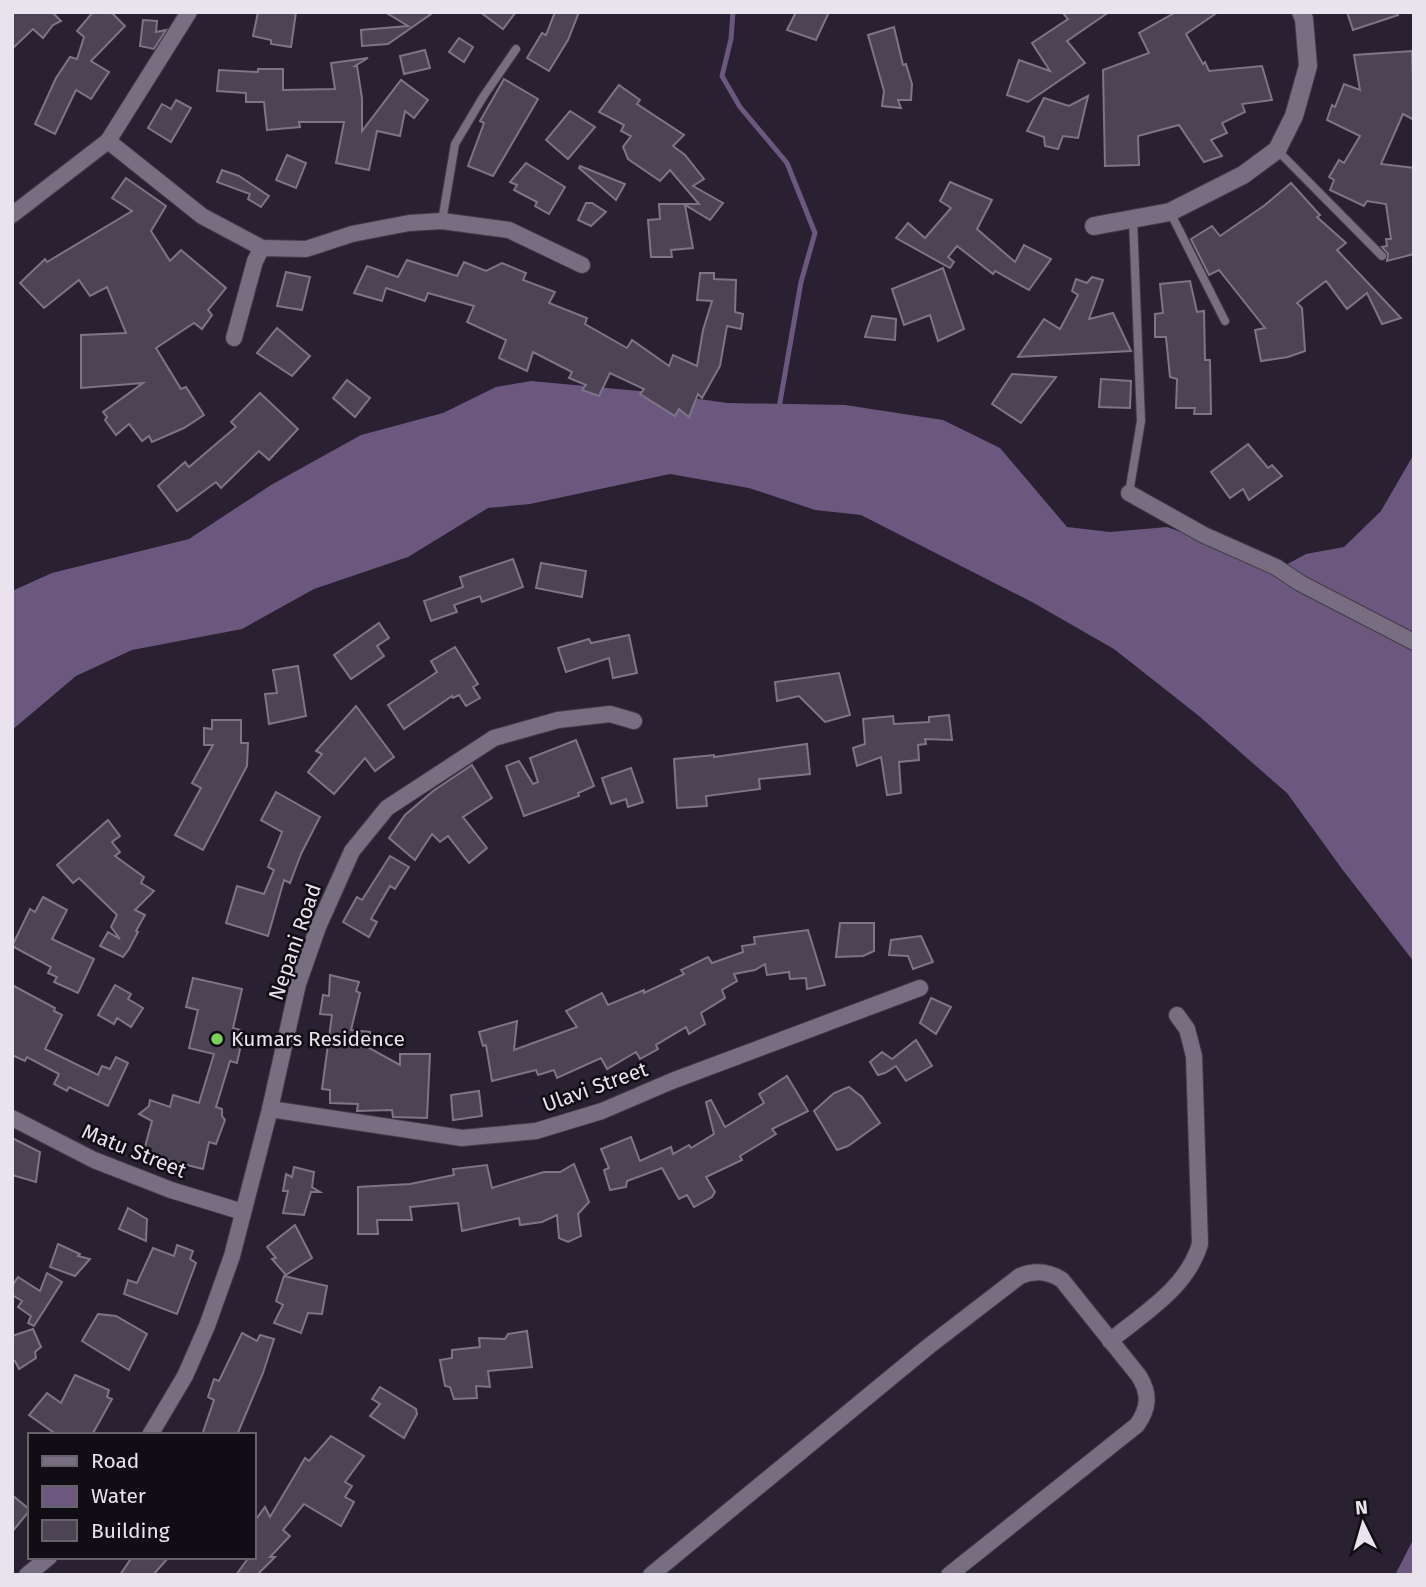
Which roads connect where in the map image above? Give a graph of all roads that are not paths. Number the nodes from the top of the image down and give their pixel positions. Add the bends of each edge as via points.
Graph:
1 (189, 12) edge
2 (1301, 12) edge
3 (516, 49) dead end
4 (108, 141) junction
5 (1277, 150) junction
6 (1170, 212) junction
7 (12, 215) edge
8 (1133, 219) junction
9 (442, 221) junction
10 (1094, 226) dead end
11 (262, 247) junction
12 (1382, 256) dead end
13 (582, 265) dead end
14 (1225, 321) dead end
15 (234, 338) dead end
16 (1129, 493) joint
17 (1414, 642) edge
18 (634, 721) dead end
19 (920, 988) dead end
20 (1177, 1015) dead end
21 (270, 1109) junction
22 (12, 1118) edge
23 (243, 1212) junction
24 (1110, 1340) junction
25 (151, 1433) edge
26 (47, 1559) edge
27 (27, 1575) edge
28 (651, 1575) edge
29 (949, 1575) edge

1 - 4 street
2 - 5 street via 1308,66 1294,116
3 - 9 lane via 455,144
4 - 7 street
4 - 11 street via 202,216
5 - 6 street via 1243,175
5 - 12 lane
6 - 8 street
6 - 14 lane
8 - 10 street
8 - 16 lane via 1141,421
9 - 11 street via 352,234 306,249
9 - 13 street via 509,230
11 - 15 street
16 - 17 street
18 - 21 street, Nepani Road via 610,714 558,720 494,738 387,808 352,851 318,926 298,984
19 - 21 street, Ulavi Street via 602,1111 536,1131 462,1138
20 - 24 street via 1187,1029 1194,1056 1200,1244 1177,1285
21 - 23 street, Nepani Road
22 - 23 street, Matu Street via 94,1160 171,1191
23 - 25 street, Nepani Road via 233,1256 207,1326 185,1376
24 - 28 street via 1062,1280 1042,1272 1020,1276
24 - 29 street via 1146,1387 1146,1410 1137,1425
26 - 27 street

